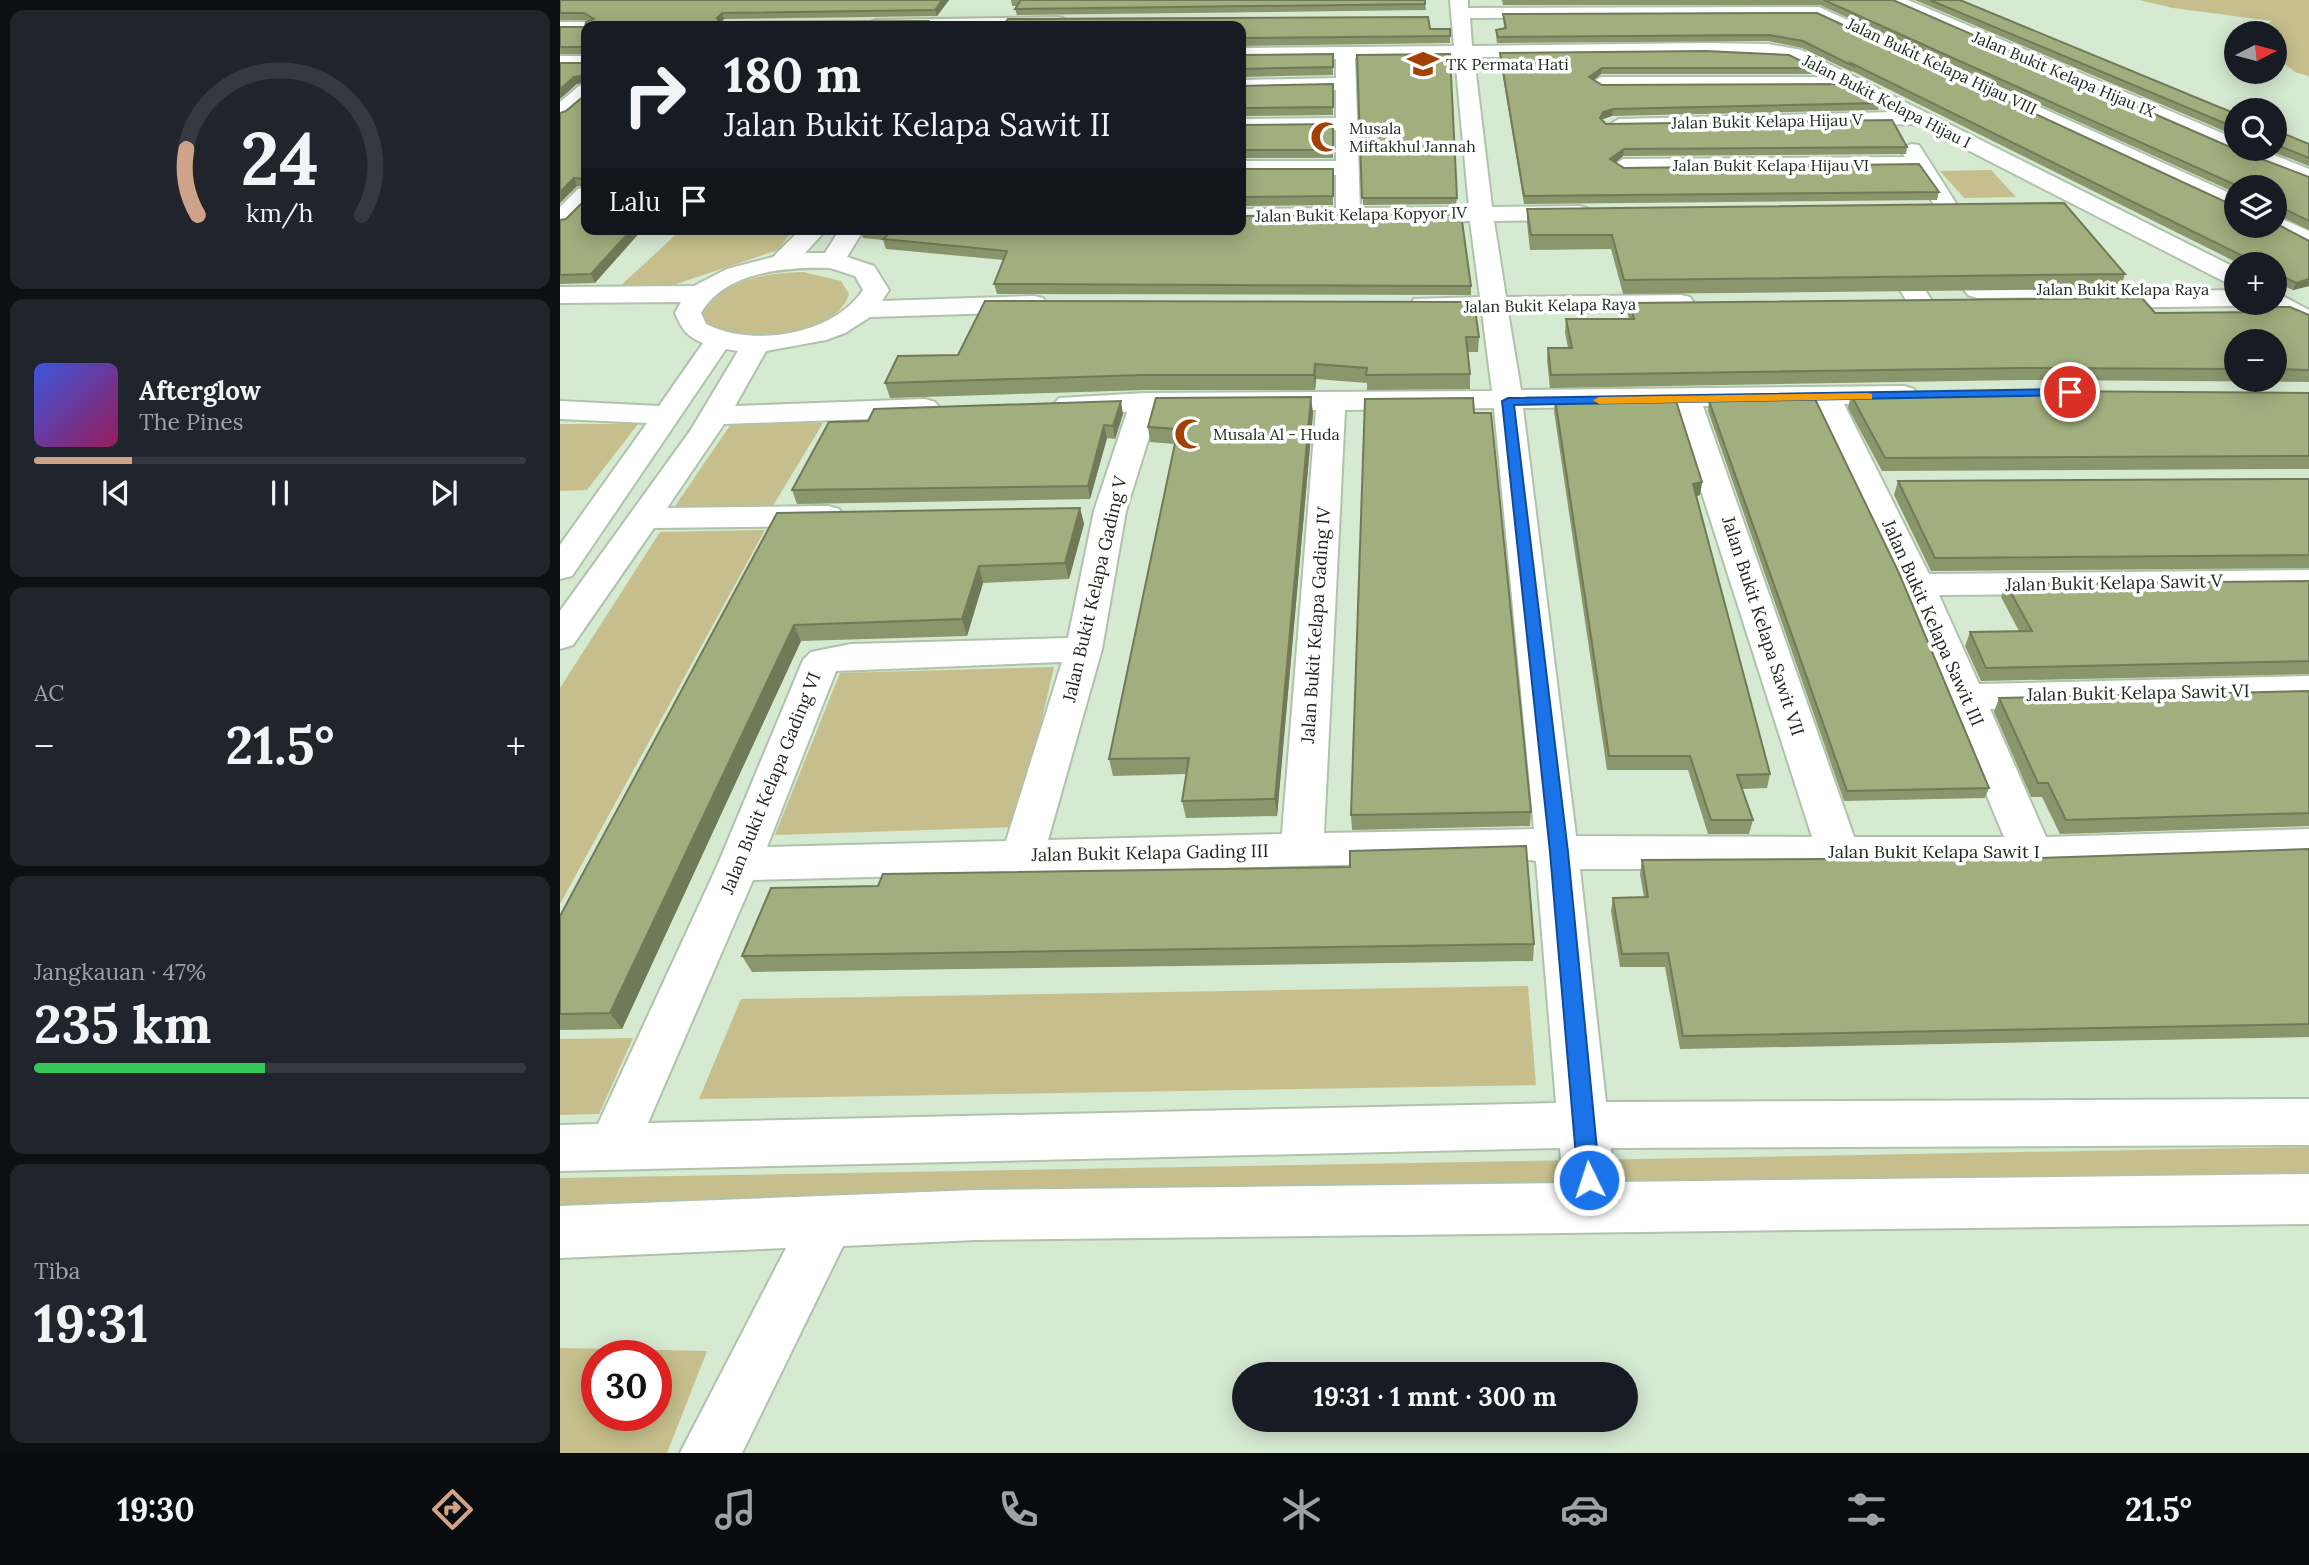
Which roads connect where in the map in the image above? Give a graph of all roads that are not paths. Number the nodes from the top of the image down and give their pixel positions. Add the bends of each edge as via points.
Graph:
1 (1002, 0) edge
2 (1896, 1) edge
3 (1488, 6) edge
4 (1657, 6) edge
5 (972, 8) dead end
6 (1457, 12) edge
7 (1833, 16) junction
8 (964, 21) edge
9 (989, 21) edge
10 (560, 27) edge
11 (581, 27) edge
12 (1588, 49) junction
13 (1466, 52) junction
14 (1345, 53) junction
15 (1246, 54) edge
16 (560, 62) edge
17 (581, 62) edge
18 (1601, 83) junction
19 (1853, 83) junction
20 (1346, 84) junction
21 (1246, 86) edge
22 (581, 94) edge
23 (2123, 99) junction
24 (560, 113) edge
25 (2048, 115) junction
26 (1922, 117) junction
27 (1891, 118) junction
28 (1346, 124) junction
29 (1246, 125) edge
30 (1612, 125) junction
31 (2224, 142) edge
32 (2270, 161) edge
33 (1920, 164) junction
34 (1623, 166) junction
35 (1246, 168) edge
36 (1347, 168) junction
37 (2309, 177) edge
38 (1629, 190) edge
39 (2224, 198) edge
40 (581, 200) edge
41 (1923, 207) edge
42 (1947, 208) junction
43 (1973, 208) edge
44 (2051, 208) edge
45 (2103, 208) junction
46 (1348, 212) junction
47 (1481, 213) junction
48 (1607, 213) edge
49 (1246, 216) edge
50 (560, 223) edge
51 (581, 225) edge
52 (2287, 229) edge
53 (809, 235) edge
54 (848, 235) edge
55 (2309, 240) edge
56 (832, 261) junction
57 (782, 262) junction
58 (2224, 272) edge
59 (2224, 289) edge
60 (2309, 290) edge
61 (1403, 296) edge
62 (2287, 296) edge
63 (1054, 297) edge
64 (1708, 297) edge
65 (1492, 298) junction
66 (2224, 298) edge
67 (870, 299) junction
68 (694, 303) junction
69 (2287, 307) edge
70 (564, 312) edge
71 (2309, 321) edge
72 (719, 340) junction
73 (756, 344) junction
74 (1935, 394) edge
75 (1826, 398) junction
76 (1331, 400) junction
77 (1687, 400) junction
78 (1508, 401) junction
79 (1145, 402) junction
80 (1035, 405) edge
81 (952, 408) edge
82 (560, 410) edge
83 (668, 415) junction
84 (716, 415) junction
85 (863, 515) edge
86 (643, 518) junction
87 (560, 569) edge
88 (2309, 581) edge
89 (1919, 585) junction
90 (560, 637) edge
91 (1084, 649) junction
92 (2309, 690) edge
93 (1966, 697) junction
94 (2309, 845) edge
95 (1301, 850) junction
96 (1559, 852) junction
97 (1838, 852) junction
98 (2032, 853) junction
99 (1022, 856) junction
100 (739, 864) junction
101 (2309, 1122) edge
102 (1585, 1125) junction
103 (613, 1146) junction
104 (560, 1148) edge
105 (2309, 1199) edge
106 (1591, 1208) junction
107 (829, 1219) junction
108 (560, 1232) edge
109 (710, 1453) edge

1 - 9 street
2 - 7 street
2 - 23 street, Jalan Bukit Kelapa Hijau IX
3 - 4 street, Jalan Bukit Kelapa Hijau VIII
3 - 6 street, Jalan Bukit Kelapa Hijau VIII
4 - 7 street, Jalan Bukit Kelapa Hijau VIII
5 - 8 street
6 - 13 street
7 - 25 street, Jalan Bukit Kelapa Hijau VIII
10 - 11 street
12 - 13 street, Jalan Bukit Kelapa Hijau I
12 - 18 street
12 - 19 street, Jalan Bukit Kelapa Hijau I via 1781,51
13 - 14 street, Jalan Bukit Kelapa Hijau I
13 - 47 street
14 - 15 street, Jalan Bukit Kelapa Hijau I
14 - 20 street
16 - 17 street
18 - 19 street
18 - 30 street
19 - 26 street, Jalan Bukit Kelapa Hijau I
20 - 21 street
20 - 28 street
22 - 24 street
23 - 25 street
23 - 31 street, Jalan Bukit Kelapa Hijau IX
25 - 39 street, Jalan Bukit Kelapa Hijau VIII
26 - 27 street, Jalan Bukit Kelapa Hijau V
26 - 45 street, Jalan Bukit Kelapa Hijau I
27 - 30 street, Jalan Bukit Kelapa Hijau V
27 - 33 street
28 - 29 street
28 - 36 street
30 - 34 street
32 - 37 street, Jalan Bukit Kelapa Hijau IX
33 - 34 street, Jalan Bukit Kelapa Hijau VI
33 - 42 street
34 - 38 street
35 - 36 street
36 - 46 street
40 - 50 street
41 - 42 street
42 - 43 street
44 - 45 street
45 - 58 street, Jalan Bukit Kelapa Hijau I
46 - 47 street, Jalan Bukit Kelapa Kopyor IV
46 - 49 street, Jalan Bukit Kelapa Kopyor IV
47 - 48 street, Jalan Bukit Kelapa Kopyor IV
47 - 65 street
50 - 51 street
52 - 55 street
53 - 57 street
54 - 56 street
56 - 57 street
56 - 67 street via 865,271
57 - 68 street via 736,274
59 - 66 street, Jalan Bukit Kelapa Raya via 1926,295
60 - 62 street
61 - 65 street, Jalan Bukit Kelapa Raya
63 - 67 street
64 - 65 street, Jalan Bukit Kelapa Raya
65 - 78 street
67 - 73 street via 837,326
68 - 70 street
68 - 72 street via 695,329
69 - 71 street
72 - 73 street
72 - 83 street
73 - 84 street
74 - 75 street
75 - 77 street
75 - 89 street, Jalan Bukit Kelapa Sawit III via 1885,482
76 - 78 street
76 - 79 street
76 - 95 street, Jalan Bukit Kelapa Gading IV
77 - 78 street
77 - 97 street, Jalan Bukit Kelapa Sawit VII
78 - 96 street
79 - 80 street
79 - 91 street, Jalan Bukit Kelapa Gading V via 1096,512
81 - 84 street
82 - 83 street
83 - 87 street
84 - 86 street
85 - 86 street
86 - 90 street
88 - 89 street, Jalan Bukit Kelapa Sawit V
89 - 93 street, Jalan Bukit Kelapa Sawit III
91 - 99 street, Jalan Bukit Kelapa Gading V
91 - 100 street, Jalan Bukit Kelapa Gading VI via 851,656 824,661 816,669
92 - 93 street, Jalan Bukit Kelapa Sawit VI
93 - 98 street, Jalan Bukit Kelapa Sawit III
94 - 98 street, Jalan Bukit Kelapa Sawit I
95 - 96 street, Jalan Bukit Kelapa Gading III via 1532,844
95 - 99 street, Jalan Bukit Kelapa Gading III
96 - 97 street, Jalan Bukit Kelapa Sawit I
96 - 102 street
97 - 98 street, Jalan Bukit Kelapa Sawit I
99 - 100 street, Jalan Bukit Kelapa Gading III
100 - 103 street, Jalan Bukit Kelapa Gading VI
101 - 102 street
102 - 103 street
102 - 106 street
103 - 104 street
105 - 106 street
106 - 107 street
107 - 108 street
107 - 109 street

